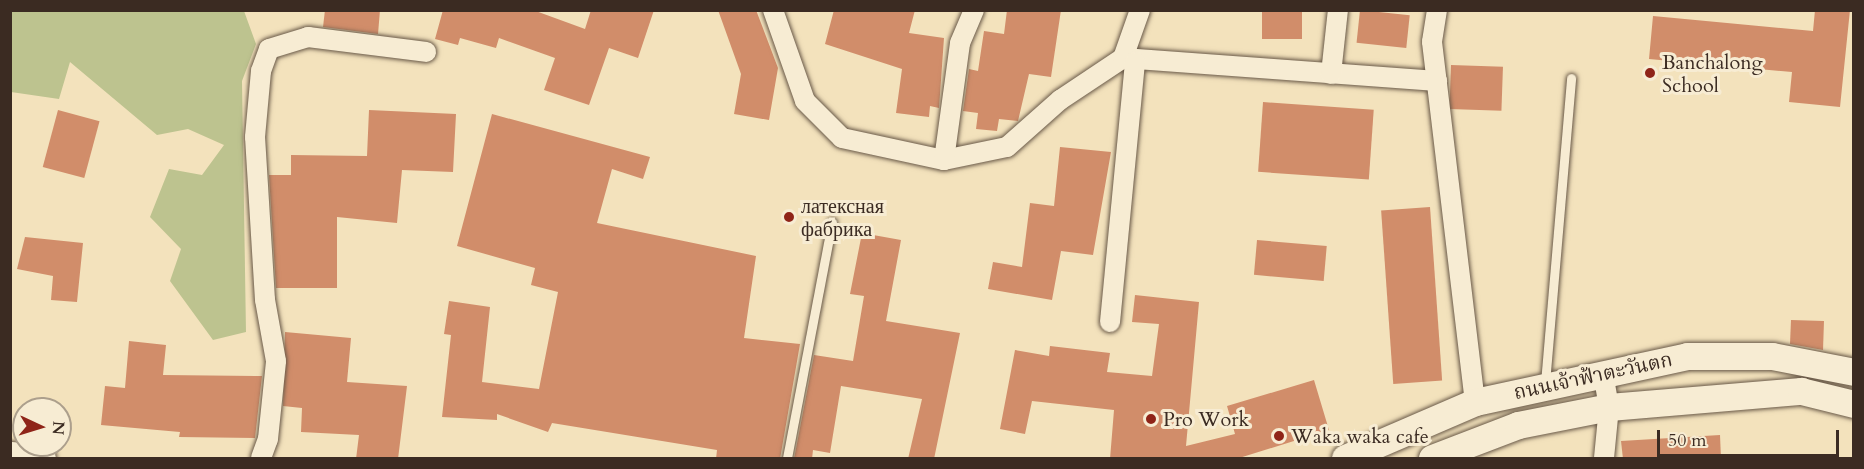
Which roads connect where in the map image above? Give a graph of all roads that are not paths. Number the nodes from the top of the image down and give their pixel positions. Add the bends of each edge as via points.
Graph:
1 (974, 10) edge
2 (1140, 10) edge
3 (1338, 10) edge
4 (1437, 10) edge
5 (775, 12) edge
6 (426, 52) dead end
7 (1129, 60) junction
8 (1330, 74) junction
9 (1571, 78) dead end
10 (1437, 81) junction
11 (944, 160) junction
12 (832, 222) dead end
13 (1110, 322) dead end
14 (1854, 372) edge
15 (1603, 373) junction
16 (1545, 383) junction
17 (1475, 402) junction
18 (1854, 404) edge
19 (1608, 407) junction
20 (10, 455) edge
21 (42, 459) edge
22 (261, 459) edge
23 (787, 459) edge
24 (1345, 459) edge
25 (1432, 459) edge
26 (1604, 459) edge

1 - 11 street via 960,43
2 - 7 street
3 - 8 street
4 - 10 street via 1432,42
5 - 11 street via 805,101 842,138
6 - 22 street via 308,37 269,50 261,71 255,137 265,300 276,361 268,439
7 - 8 street
7 - 11 street via 1060,100 1007,147
7 - 13 street
8 - 10 street
9 - 16 lane
10 - 17 street
12 - 23 lane
14 - 15 main road, ถนนเจ้าฟ้าตะวันตก via 1772,356 1687,356
15 - 16 main road, ถนนเจ้าฟ้าตะวันตก
15 - 19 street
16 - 17 main road, ถนนเจ้าฟ้าตะวันตก
17 - 24 main road, ถนนเจ้าฟ้าตะวันตก
18 - 19 main road, ถนนเจ้าฟ้าตะวันตก via 1801,391
19 - 25 main road, ถนนเจ้าฟ้าตะวันตก via 1518,425
19 - 26 street
20 - 21 main road

